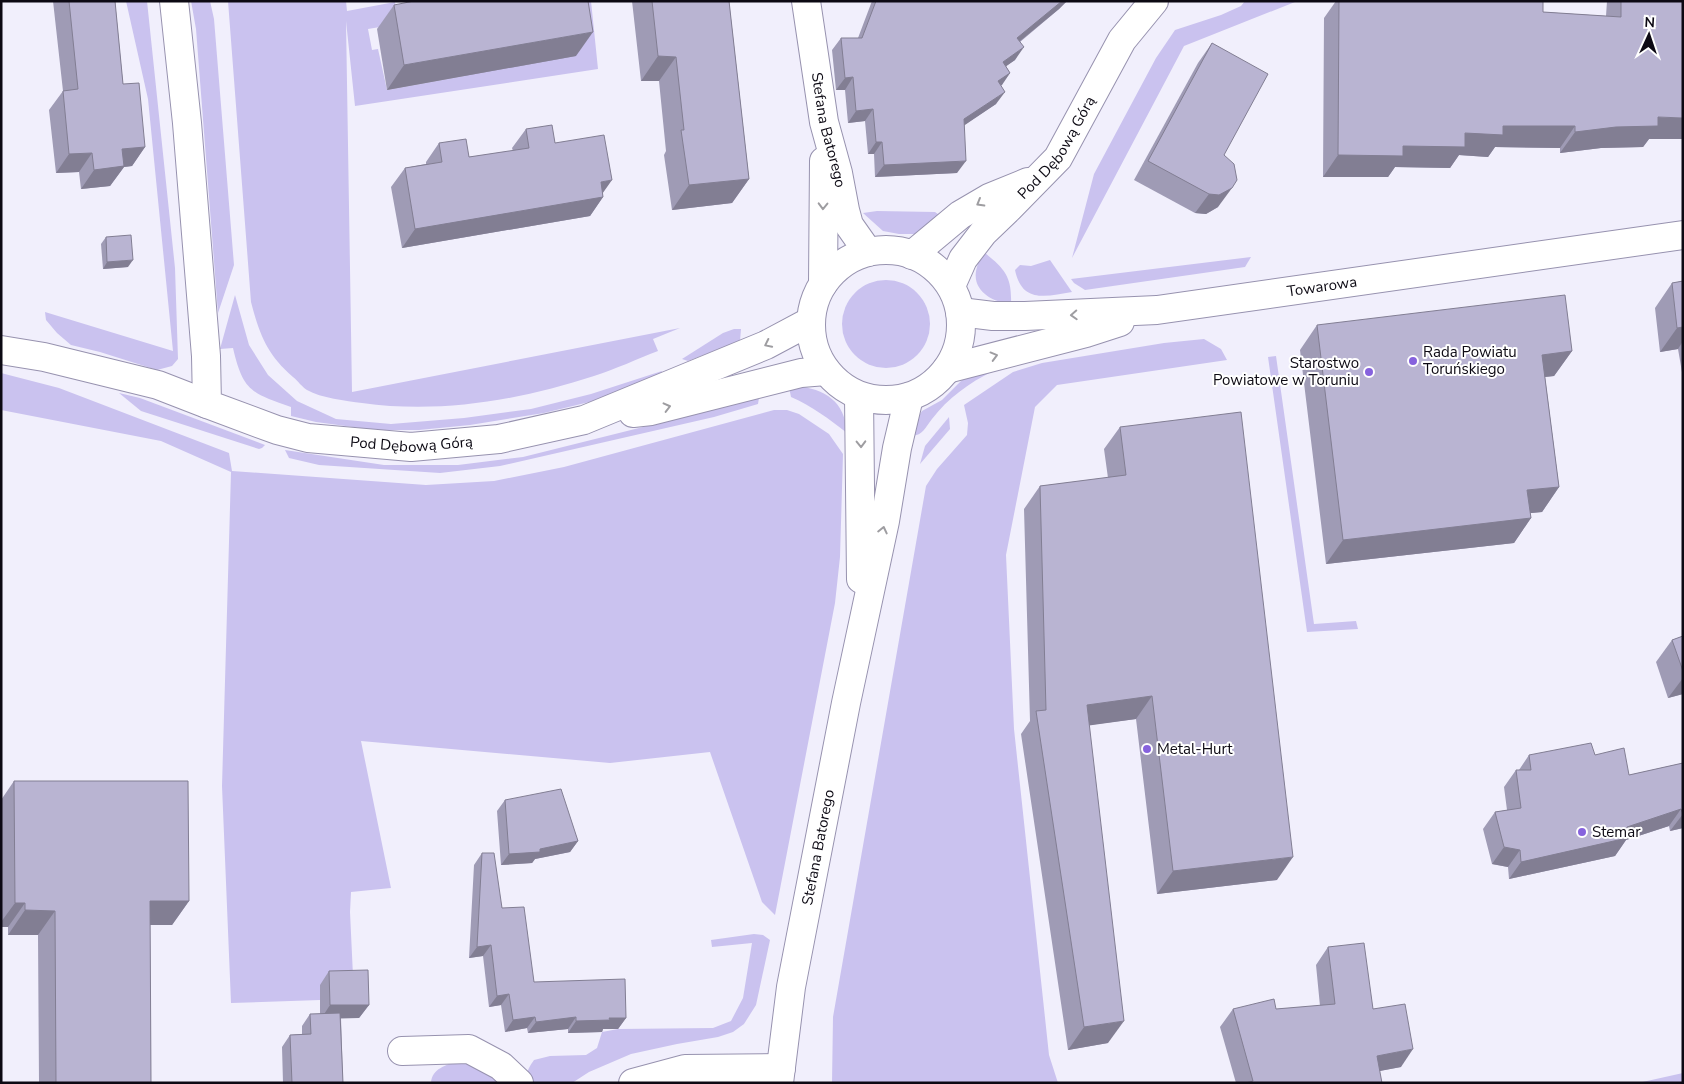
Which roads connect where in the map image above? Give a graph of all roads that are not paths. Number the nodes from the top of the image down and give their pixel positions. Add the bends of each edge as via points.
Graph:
1 (174, 1) edge
2 (806, 1) edge
3 (1154, 1) edge
4 (824, 122) junction
5 (1041, 176) junction
6 (1683, 235) edge
7 (868, 252) junction
8 (912, 255) junction
9 (823, 284) junction
10 (951, 286) junction
11 (1158, 310) junction
12 (960, 312) junction
13 (811, 321) junction
14 (1, 350) edge
15 (947, 369) junction
16 (826, 371) junction
17 (859, 396) junction
18 (909, 397) junction
19 (207, 404) junction
20 (584, 420) junction
21 (861, 628) junction
22 (402, 1051) dead end
23 (781, 1078) edge
24 (519, 1083) edge
25 (633, 1083) edge

1 - 19 street via 187,123
2 - 4 street, Stefana Batorego
3 - 5 street, Pod Dębową Górą via 1122,40 1058,158
4 - 7 street, Stefana Batorego via 850,225
4 -> 9 street
5 -> 8 street via 989,198 960,215
5 - 10 street, Pod Dębową Górą via 983,233 963,259
6 - 11 street, Towarowa
7 - 8 street via 894,251
7 - 9 street via 832,272
8 - 10 street via 934,268
9 - 13 street
10 - 12 street
11 -> 12 street, Towarowa via 1025,316
15 -> 11 street via 1086,333
12 - 15 street via 960,340
13 - 16 street via 815,350
13 -> 20 street, Pod Dębową Górą via 766,345
14 - 19 street, Pod Dębową Górą via 44,357 158,385
15 - 18 street via 934,383
16 - 17 street via 838,384
20 -> 16 street via 651,411 793,375
17 - 18 street via 882,400
17 -> 21 street, Stefana Batorego
21 -> 18 street, Stefana Batorego
19 - 20 street, Pod Dębową Górą via 308,438 411,447 499,439
21 - 23 street, Stefana Batorego via 791,987
22 - 24 street via 469,1049 501,1066
23 - 25 street via 684,1070

